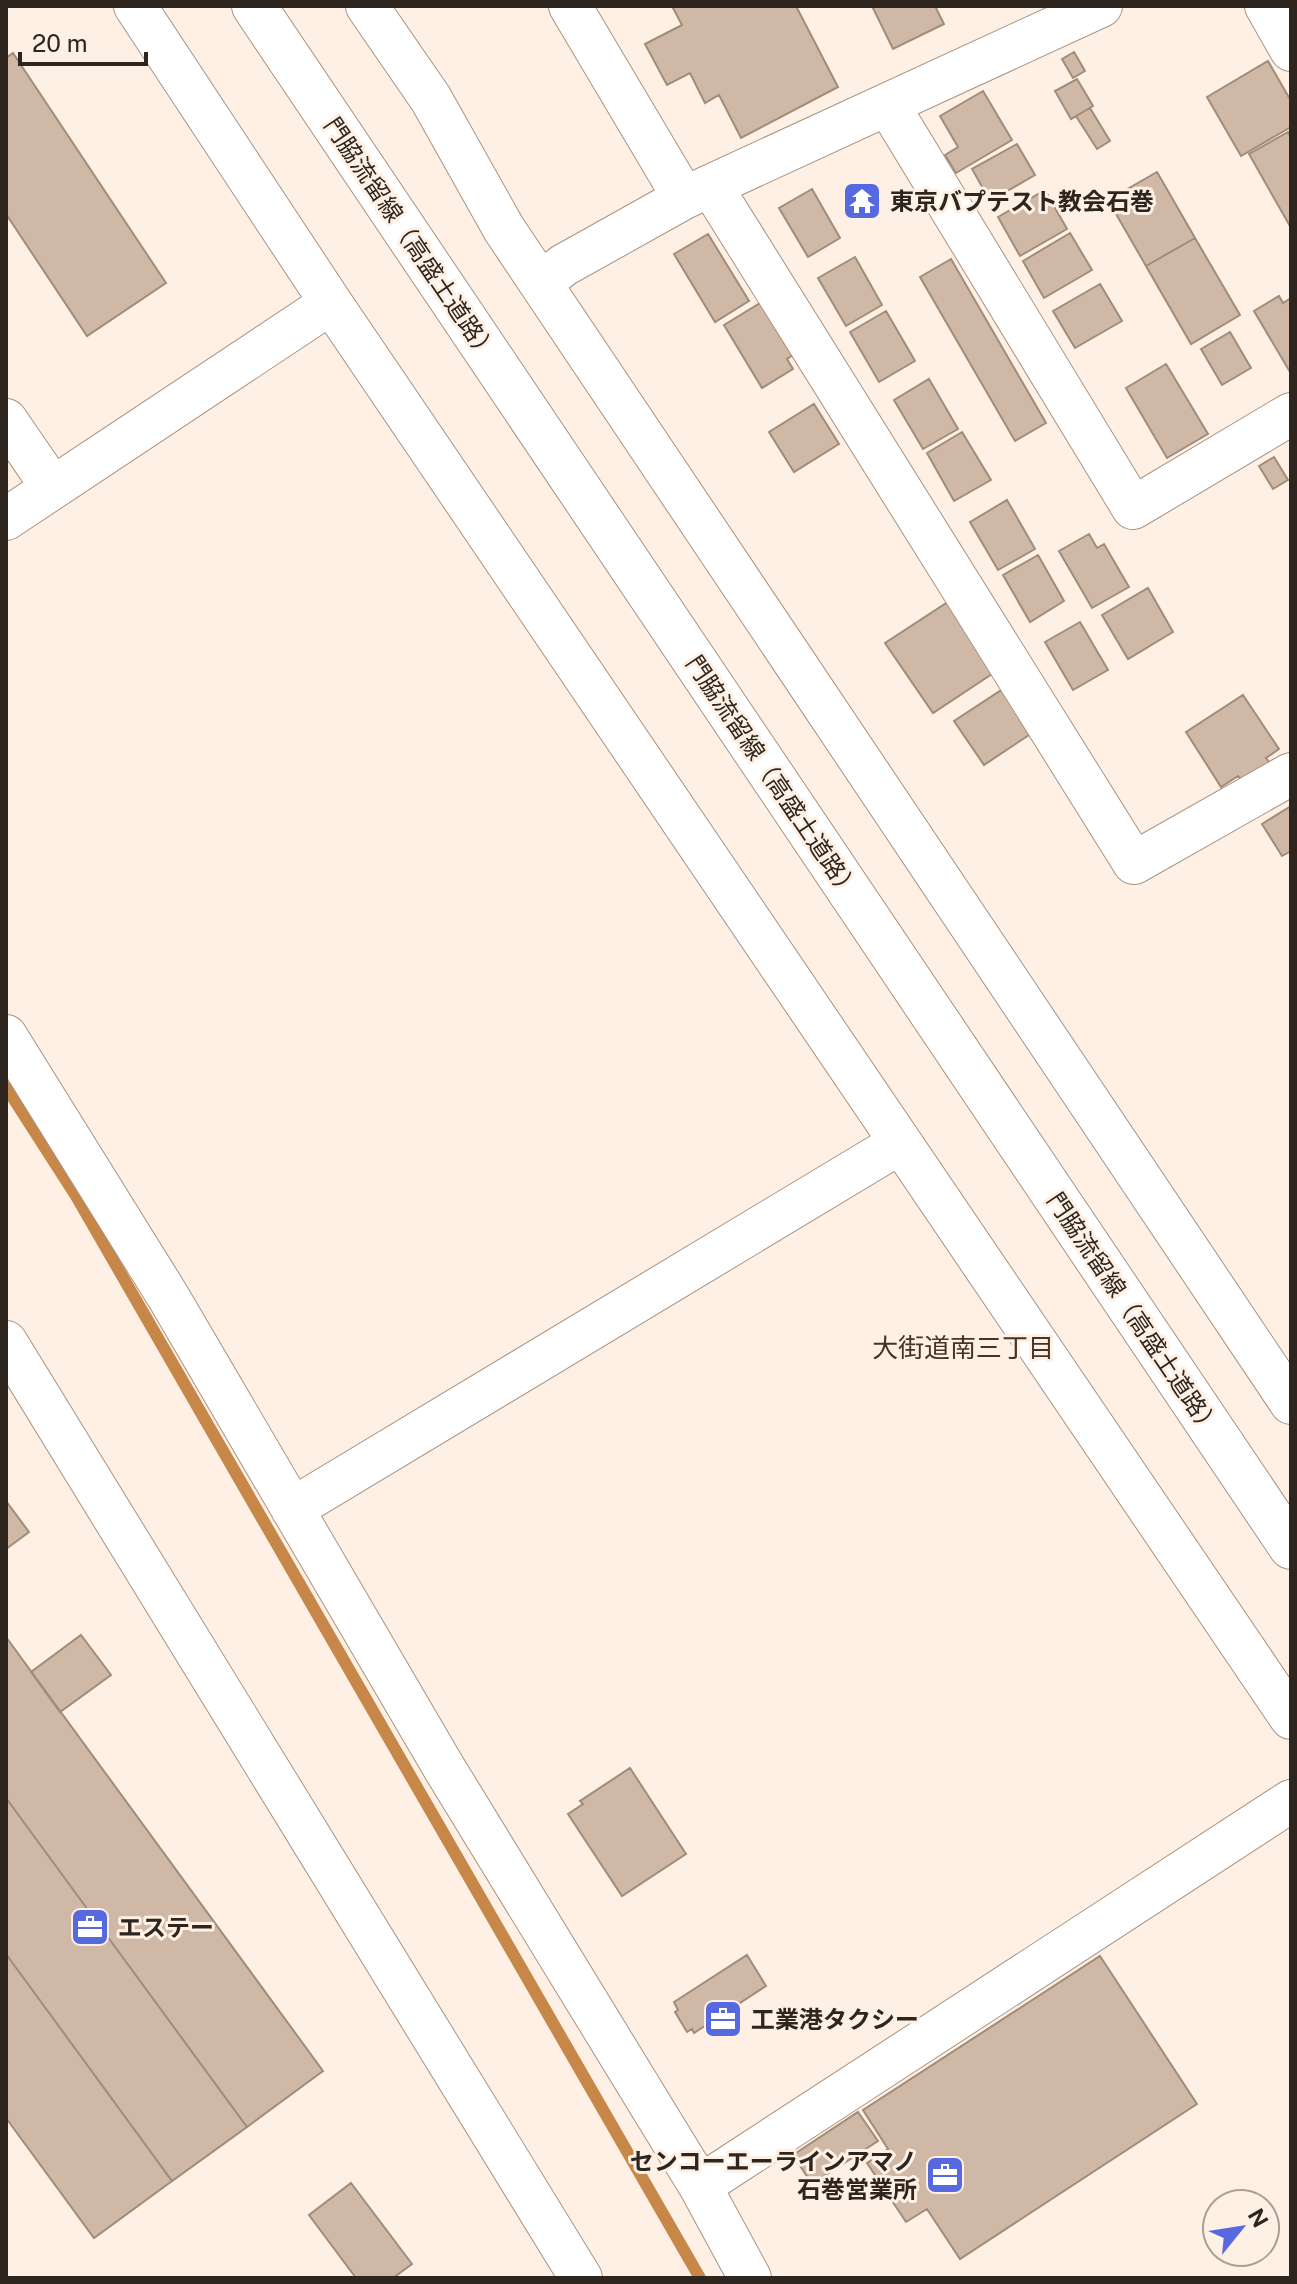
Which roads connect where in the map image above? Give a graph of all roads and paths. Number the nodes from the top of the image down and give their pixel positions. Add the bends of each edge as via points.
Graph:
1 (135, 6) edge
2 (254, 6) edge
3 (367, 6) edge
4 (570, 6) edge
5 (1266, 6) edge
6 (1085, 9) edge
7 (1291, 50) edge
8 (888, 105) junction
9 (698, 192) junction
10 (542, 282) junction
11 (331, 303) junction
12 (1291, 414) edge
13 (6, 420) edge
14 (52, 487) junction
15 (6, 519) edge
16 (1291, 774) edge
17 (6, 1036) edge
18 (900, 1143) junction
19 (6, 1342) edge
20 (1291, 1403) edge
21 (292, 1509) junction
22 (1291, 1547) edge
23 (1291, 1718) edge
24 (1291, 1801) edge
25 (700, 2186) junction
26 (573, 2275) edge
27 (750, 2278) edge

1 - 11 street
2 - 22 main road, 門脇流留線（高盛土道路）
3 - 10 street via 431,99 504,229
4 - 9 street
5 - 7 street
6 - 8 street
8 - 9 street
8 - 12 street via 1133,508
9 - 10 street
9 - 16 street via 1134,863
10 - 20 street
11 - 14 street
11 - 18 street
13 - 14 street
14 - 15 street
17 - 21 street
18 - 21 street
18 - 23 street
19 - 26 street
21 - 25 street
24 - 25 street
25 - 27 street

